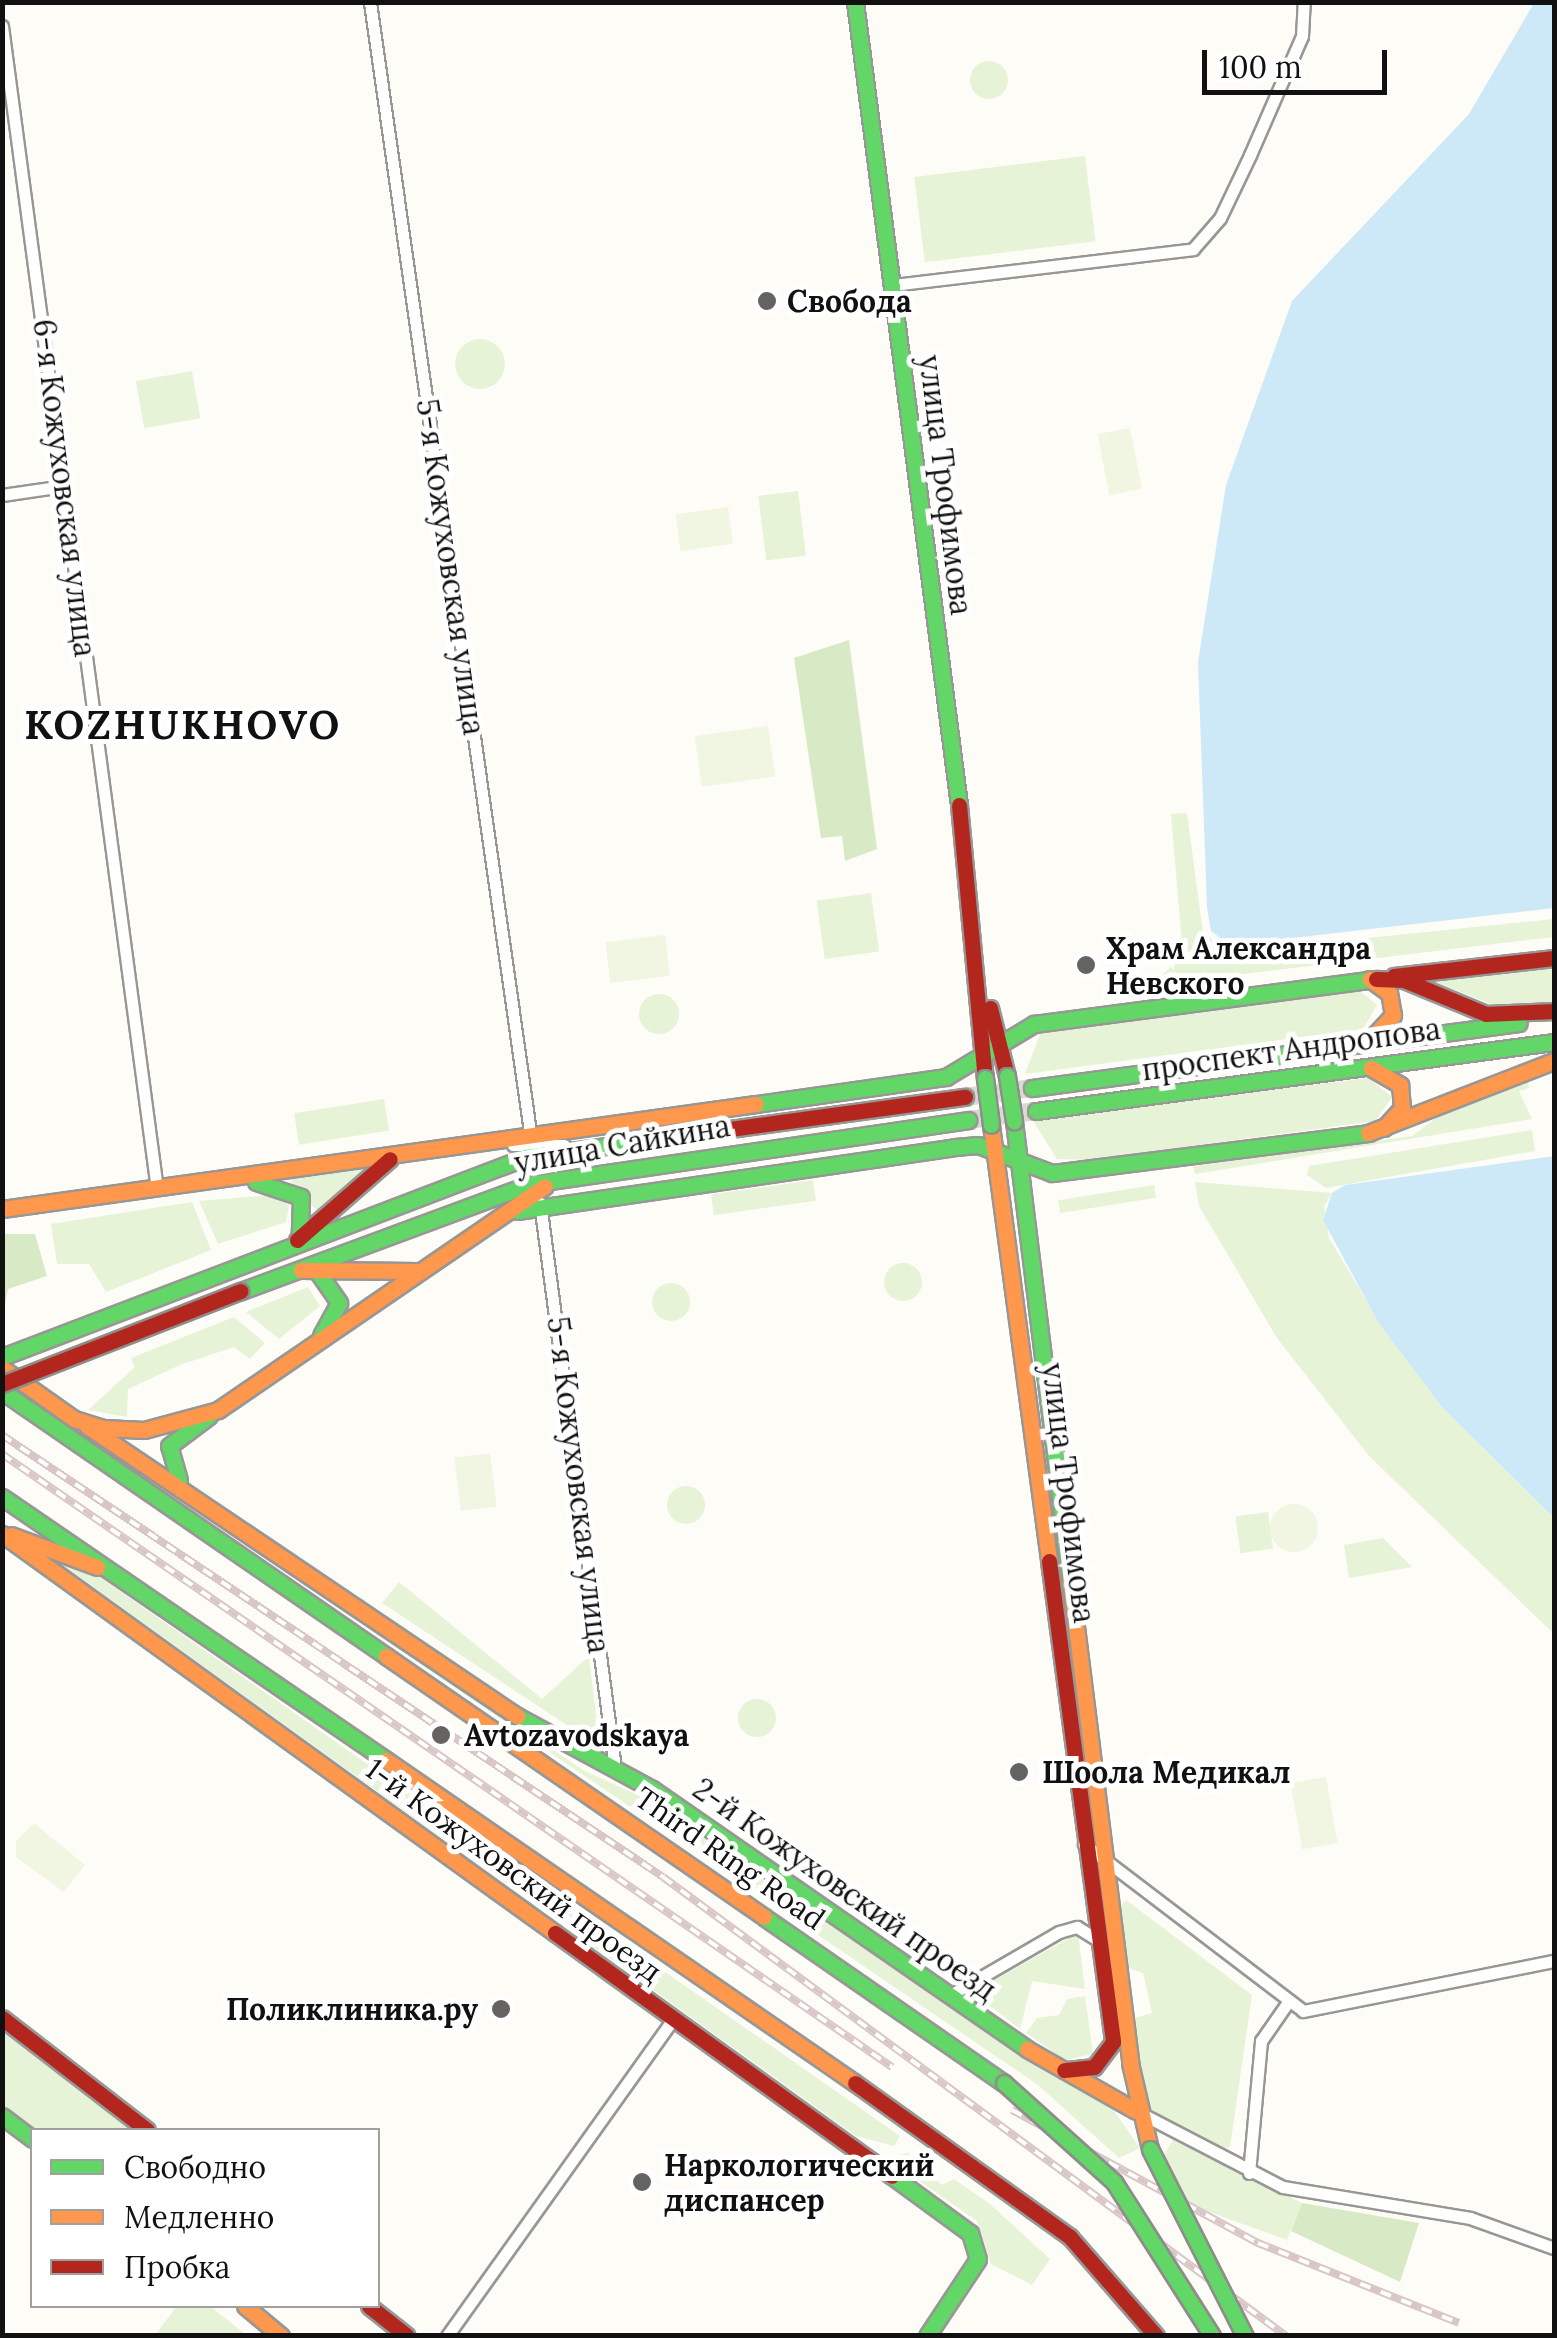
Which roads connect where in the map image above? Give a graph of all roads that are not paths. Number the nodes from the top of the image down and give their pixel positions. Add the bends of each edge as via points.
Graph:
1 (370, 2) edge
2 (856, 2) edge
3 (1304, 2) edge
4 (2, 26) edge
5 (893, 285) junction
6 (64, 486) junction
7 (2, 496) edge
8 (1554, 958) edge
9 (981, 975) junction
10 (1370, 979) junction
11 (1554, 1011) edge
12 (1554, 1019) edge
13 (1554, 1042) edge
14 (1359, 1045) junction
15 (999, 1046) junction
16 (984, 1056) junction
17 (1554, 1061) edge
18 (1362, 1067) junction
19 (1032, 1088) tunnel mouth
20 (964, 1097) tunnel mouth
21 (1036, 1110) tunnel mouth
22 (968, 1120) tunnel mouth
23 (530, 1132) junction
24 (1364, 1134) junction
25 (470, 1144) junction
26 (599, 1145) junction
27 (999, 1154) junction
28 (395, 1156) junction
29 (1015, 1160) junction
30 (563, 1176) junction
31 (226, 1180) junction
32 (156, 1189) junction
33 (540, 1202) junction
34 (517, 1203) junction
35 (2, 1209) edge
36 (451, 1212) junction
37 (500, 1220) junction
38 (294, 1242) junction
39 (422, 1270) junction
40 (317, 1271) junction
41 (285, 1273) junction
42 (313, 1345) junction
43 (2, 1356) edge
44 (2, 1368) edge
45 (2, 1388) edge
46 (218, 1410) junction
47 (74, 1419) junction
48 (185, 1486) junction
49 (2, 1498) edge
50 (2, 1533) edge
51 (137, 1581) junction
52 (615, 1768) junction
53 (1084, 1844) junction
54 (1104, 1860) junction
55 (1099, 1941) junction
56 (1554, 1961) edge
57 (952, 1994) junction
58 (1288, 2002) junction
59 (2, 2018) edge
60 (674, 2018) junction
61 (1055, 2068) junction
62 (1136, 2112) junction
63 (2, 2116) edge
64 (145, 2128) edge
65 (1169, 2129) junction
66 (30, 2137) edge
67 (1150, 2150) junction
68 (1249, 2172) junction
69 (1554, 2248) edge
70 (247, 2308) edge
71 (374, 2309) edge
72 (281, 2336) edge
73 (381, 2336) edge
74 (407, 2336) edge
75 (447, 2336) edge
76 (927, 2336) edge
77 (1156, 2336) edge
78 (1212, 2336) edge
79 (1245, 2336) edge

1 - 23 street, 5-я Кожуховская улица
2 - 5 main road, улица Трофимова
3 - 5 street via 1302,36 1250,156 1193,249
4 - 6 street, 6-я Кожуховская улица
5 - 9 main road, улица Трофимова
6 - 7 street
6 - 32 street, 6-я Кожуховская улица
8 - 10 main road
9 - 15 main road, улица Трофимова
9 - 16 main road, улица Трофимова
10 - 11 main road via 1404,980 1486,1014
10 - 14 main road via 1389,993 1393,1015
10 - 15 main road via 1034,1024
12 - 14 main road, проспект Андропова
13 - 18 main road, проспект Андропова
14 - 19 main road, проспект Андропова
15 - 16 main road
15 - 29 main road, улица Трофимова, bridge
16 - 23 main road via 946,1077
16 - 27 main road, улица Трофимова, bridge
17 - 24 main road
18 - 21 main road, проспект Андропова
18 - 24 main road via 1388,1072 1403,1097 1397,1119
20 - 26 main road, улица Сайкина
22 - 30 main road, улица Сайкина
23 - 25 main road
24 - 29 main road via 1066,1172
25 - 26 street, улица Сайкина
25 - 28 main road, улица Сайкина
26 - 38 main road, улица Сайкина via 504,1164
27 - 29 main road
27 - 33 main road via 955,1147
27 - 53 main road, улица Трофимова
28 - 31 main road, улица Сайкина
28 - 38 main road via 359,1177
29 - 54 main road, улица Трофимова
30 - 34 main road
30 - 36 main road, улица Сайкина
31 - 32 main road, улица Сайкина
31 - 38 main road via 293,1188 307,1218
32 - 35 main road, улица Сайкина
33 - 34 main road
33 - 37 main road
33 - 52 street, 5-я Кожуховская улица
34 - 36 main road
34 - 37 main road
36 - 41 main road, улица Сайкина
37 - 39 main road
38 - 43 main road, улица Сайкина
39 - 40 main road
39 - 42 main road
40 - 41 main road
40 - 42 main road via 339,1304
41 - 45 main road, улица Сайкина, bridge
42 - 46 main road
44 - 47 main road, 2-й Кожуховский проезд
45 - 78 main road, Third Ring Road, bridge via 1004,2083 1114,2182
46 - 47 main road via 144,1430
46 - 48 main road via 169,1446
47 - 48 main road, 2-й Кожуховский проезд
48 - 52 main road, 2-й Кожуховский проезд via 574,1754
49 - 51 main road
50 - 51 main road
50 - 60 main road, 1-й Кожуховский проезд
51 - 77 main road via 1016,2193 1070,2236
52 - 57 main road, 2-й Кожуховский проезд
53 - 54 street
53 - 55 main road, улица Трофимова
54 - 58 street
54 - 62 main road, улица Трофимова
55 - 57 street via 1078,1926 1058,1932
55 - 61 main road, улица Трофимова via 1113,2042 1094,2068
56 - 58 street via 1303,2011
57 - 61 main road, 2-й Кожуховский проезд
58 - 68 street via 1261,2041
59 - 64 main road
60 - 75 street
60 - 76 main road, 1-й Кожуховский проезд via 970,2233 978,2259
61 - 62 main road, 2-й Кожуховский проезд
62 - 65 street, 2-й Кожуховский проезд
62 - 67 main road, улица Трофимова
63 - 66 main road
65 - 67 street via 1154,2132
65 - 68 street, 2-й Кожуховский проезд
67 - 79 main road, улица Трофимова, bridge
68 - 69 street, 2-й Кожуховский проезд via 1470,2218
70 - 72 main road
71 - 73 street
71 - 74 main road

